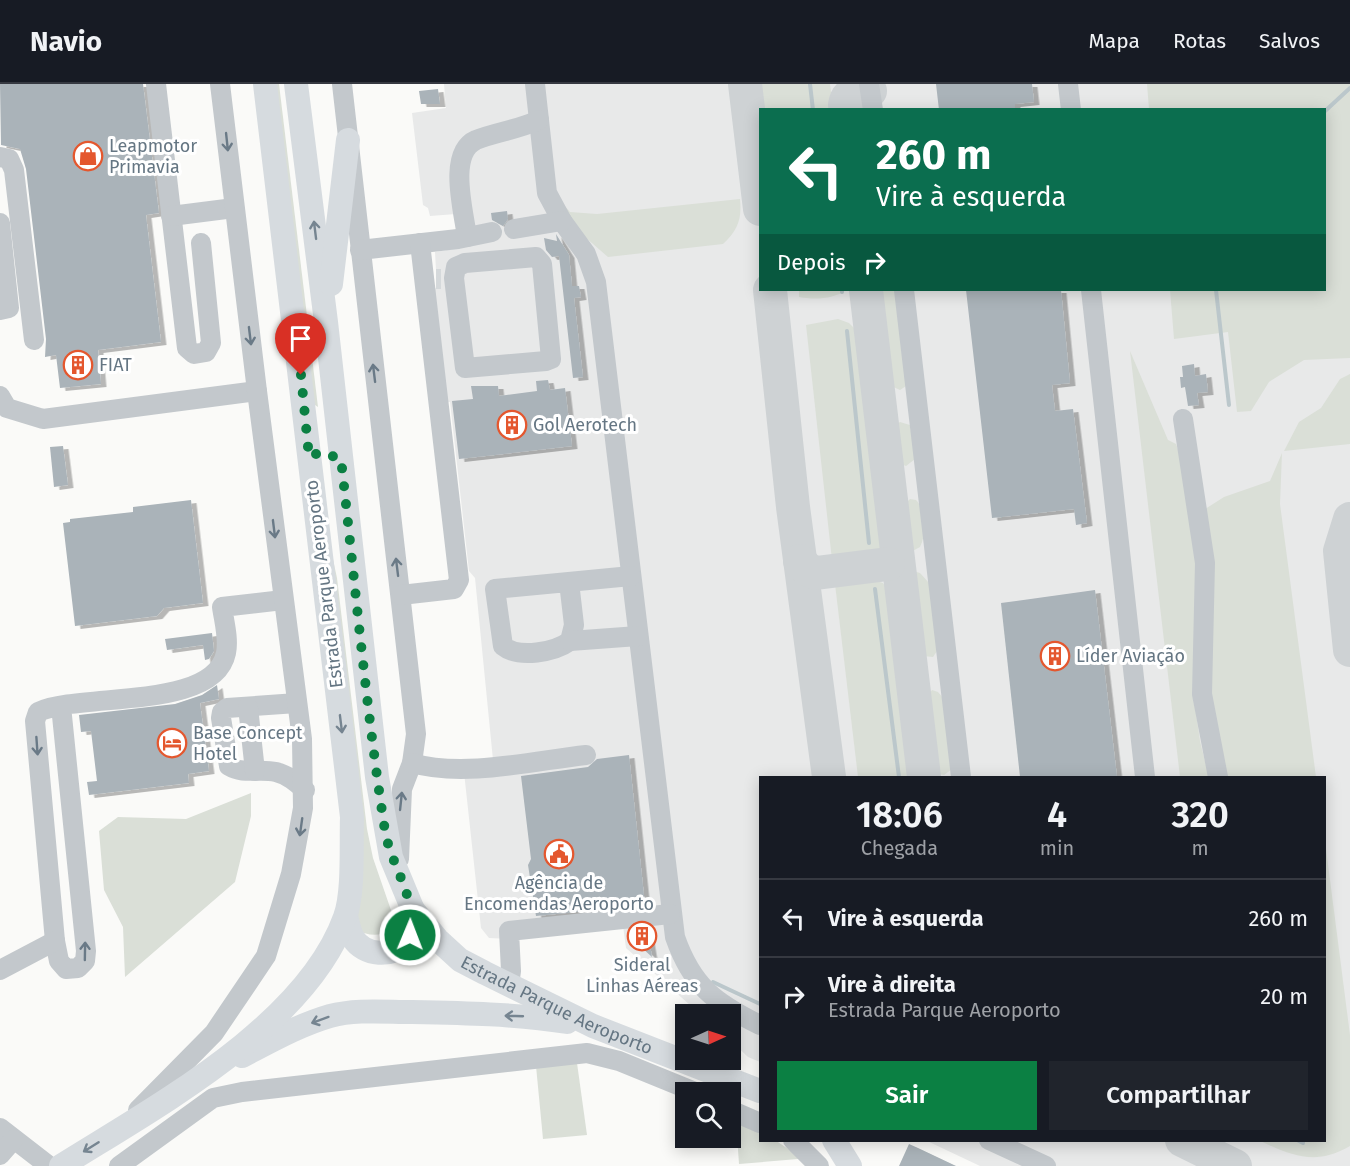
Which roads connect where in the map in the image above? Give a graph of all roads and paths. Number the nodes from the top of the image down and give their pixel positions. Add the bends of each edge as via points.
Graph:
1 (156, 84) edge
2 (220, 84) edge
3 (265, 84) edge
4 (296, 84) edge
5 (342, 84) edge
6 (535, 84) edge
7 (870, 84) edge
8 (1068, 84) edge
9 (873, 108) edge
10 (1071, 108) edge
11 (539, 120) junction
12 (348, 140) junction
13 (0, 157) edge
14 (235, 215) junction
15 (172, 221) junction
16 (562, 221) junction
17 (0, 228) edge
18 (514, 229) dead end
19 (492, 232) dead end
20 (467, 237) junction
21 (201, 243) dead end
22 (420, 243) junction
23 (360, 250) junction
24 (439, 279) junction
25 (2, 280) edge
26 (904, 291) edge
27 (1091, 291) edge
28 (4, 309) edge
29 (326, 322) junction
30 (34, 340) dead end
31 (256, 391) junction
32 (0, 396) edge
33 (306, 416) junction
34 (336, 416) junction
35 (1183, 419) dead end
36 (309, 457) junction
37 (341, 459) junction
38 (631, 576) junction
39 (569, 582) junction
40 (401, 595) junction
41 (283, 600) junction
42 (638, 636) junction
43 (570, 641) junction
44 (297, 703) junction
45 (61, 706) junction
46 (248, 707) junction
47 (586, 754) dead end
48 (412, 763) junction
49 (255, 771) junction
50 (961, 776) edge
51 (1146, 776) edge
52 (1218, 776) edge
53 (305, 790) junction
54 (400, 880) junction
55 (413, 910) junction
56 (670, 914) junction
57 (346, 916) junction
58 (54, 941) junction
59 (0, 970) edge
60 (509, 985) junction
61 (759, 1024) edge
62 (593, 1026) junction
63 (201, 1077) junction
64 (675, 1084) edge
65 (759, 1091) edge
66 (741, 1115) edge
67 (759, 1123) edge
68 (120, 1129) junction
69 (7, 1134) edge
70 (795, 1142) edge
71 (835, 1142) edge
72 (993, 1142) edge
73 (1020, 1154) edge
74 (0, 1155) edge
75 (851, 1165) edge
76 (49, 1166) edge
77 (61, 1166) edge
78 (119, 1166) edge
79 (816, 1166) edge
80 (1046, 1166) edge

1 - 15 street
2 -> 14 street
3 - 33 main road, Estrada Parque Aeroporto
29 -> 4 main road, Estrada Parque Aeroporto
5 - 12 street
6 - 11 street
7 - 9 street
8 - 10 street
11 - 16 street via 547,193
11 - 20 street via 473,142 462,153 459,171
12 - 23 street
12 - 29 main road
13 - 30 street via 9,159 14,170
14 - 15 street
14 -> 31 street
15 - 21 street via 187,348 194,354 206,352 211,343
16 - 18 street
16 - 38 street via 586,254 596,282
17 - 25 street
19 - 20 street
20 - 22 street
22 - 23 street
22 - 24 street
40 -> 23 street
24 - 24 street via 460,264 538,259 542,264 551,359 465,368
24 - 40 street via 459,580 454,589
25 - 28 street
26 - 50 street
27 - 51 street
29 - 34 main road, Estrada Parque Aeroporto
31 - 32 street via 43,419 6,408
31 -> 41 street
33 - 34 main road via 319,420
33 - 36 main road, Estrada Parque Aeroporto
34 - 37 main road, Estrada Parque Aeroporto
35 - 52 street via 1205,562 1202,694
36 - 37 main road via 321,452
36 -> 57 main road, Estrada Parque Aeroporto via 352,817
37 - 54 main road, Estrada Parque Aeroporto via 377,777 391,857
38 - 39 street
38 - 42 street
39 - 43 street via 574,625
39 - 43 street via 495,589 500,635 510,652 562,647
40 - 48 street via 416,734
41 - 44 street
41 - 45 street via 222,607 226,653 220,667 189,688
42 - 43 street
42 - 56 street
44 - 46 street
44 - 53 street
45 -> 58 street via 38,712 35,721
58 -> 45 street via 59,962 66,969 78,968 85,961
46 - 49 street
46 - 49 street via 227,708 221,718 227,764 237,770
47 - 48 street via 463,769
54 -> 48 street via 400,805
49 - 53 street via 275,771
53 -> 68 street via 291,874 266,956 214,1033
54 - 55 main road, Estrada Parque Aeroporto
55 - 57 main road via 406,942 388,952 374,953 362,947
55 - 60 main road, Estrada Parque Aeroporto via 460,960
56 - 60 street via 509,931
56 - 61 street via 681,955 699,985 712,999
57 - 63 main road, Estrada Parque Aeroporto via 329,951 293,998
58 - 59 street
60 - 62 main road, Estrada Parque Aeroporto
62 -> 63 main road via 534,1017 350,1013 294,1029
62 - 65 main road, Estrada Parque Aeroporto
63 - 68 main road, Estrada Parque Aeroporto
64 - 78 street via 619,1061 587,1053 242,1092 213,1098
66 - 67 street
68 -> 77 main road, Estrada Parque Aeroporto
69 - 74 street
69 - 76 street
70 - 79 street
71 - 75 main road
72 - 73 street
73 - 80 street

